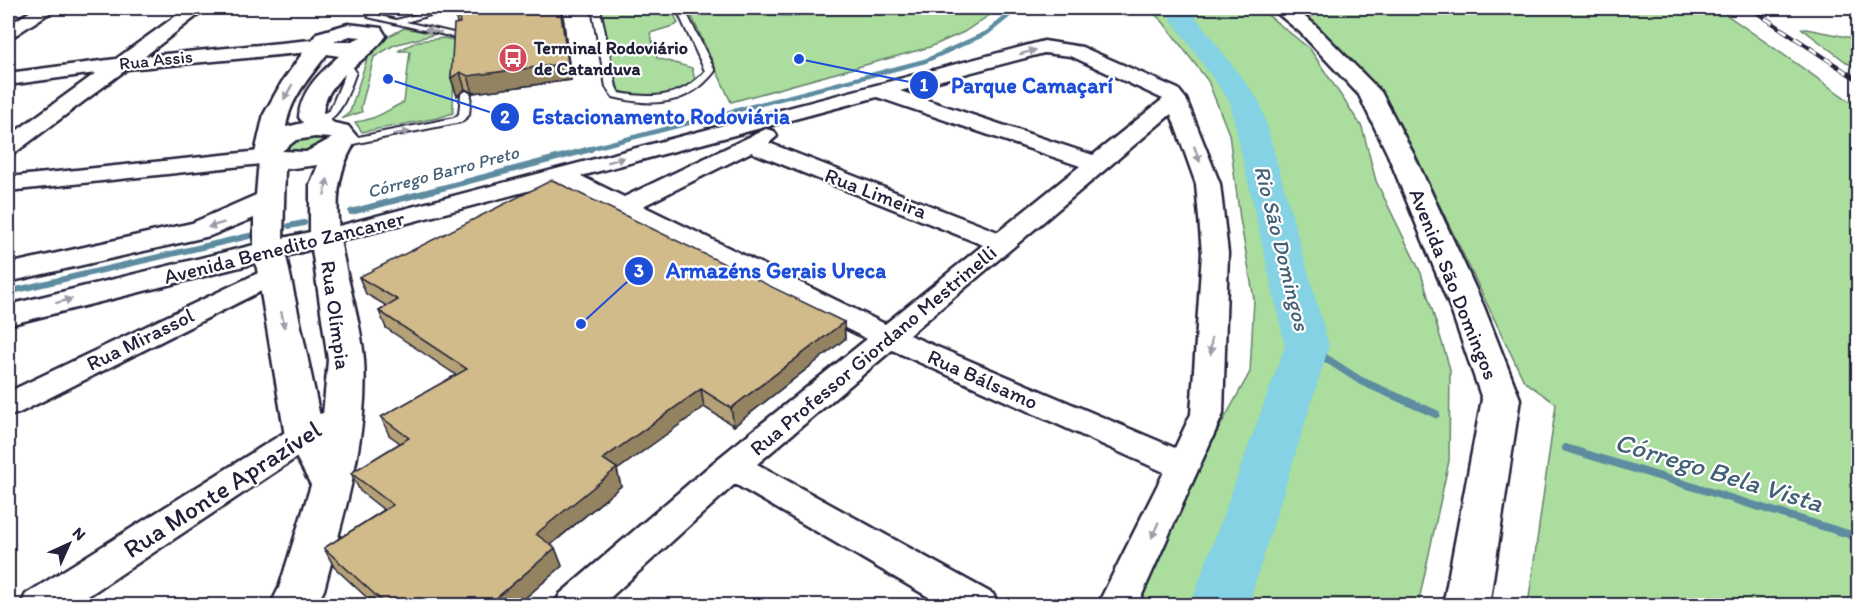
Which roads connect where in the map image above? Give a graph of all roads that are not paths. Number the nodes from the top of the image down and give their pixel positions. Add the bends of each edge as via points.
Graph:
1 (48, 8) edge
2 (198, 8) edge
3 (450, 8) edge
4 (596, 8) edge
5 (680, 8) edge
6 (1281, 8) edge
7 (435, 12) junction
8 (396, 22) junction
9 (370, 25) edge
10 (407, 25) junction
11 (8, 32) edge
12 (459, 37) edge
13 (320, 42) junction
14 (120, 64) junction
15 (8, 79) edge
16 (881, 92) junction
17 (465, 94) edge
18 (1176, 99) junction
19 (829, 105) junction
20 (330, 135) junction
21 (750, 144) junction
22 (8, 147) edge
23 (271, 152) junction
24 (1099, 165) junction
25 (560, 175) junction
26 (8, 184) edge
27 (269, 201) junction
28 (623, 207) junction
29 (325, 237) junction
30 (1002, 243) junction
31 (271, 263) junction
32 (8, 273) edge
33 (8, 315) edge
34 (887, 337) junction
35 (8, 405) edge
36 (343, 412) junction
37 (304, 436) junction
38 (732, 466) junction
39 (1183, 466) junction
40 (331, 485) junction
41 (39, 606) edge
42 (293, 606) edge
43 (574, 606) edge
44 (979, 606) edge
45 (1117, 606) edge
46 (1466, 606) edge

1 - 11 street
2 - 14 street
3 - 7 lane
4 - 5 lane via 611,87 616,96 640,101 673,99 703,82 710,71
6 - 46 main road, Avenida São Domingos via 1307,28 1369,92 1467,307 1501,399
7 - 8 lane
7 - 10 lane
8 - 9 lane
8 - 9 lane
8 - 10 lane
9 - 10 lane
9 - 13 main road
9 - 20 main road, Rua Olímpia via 312,101 311,117
12 -> 10 lane
13 - 14 street, Rua Assis
13 -> 23 main road via 276,114
14 - 15 street, Rua Assis
14 - 22 street
16 -> 18 street via 1044,47 1076,51 1161,86
16 - 19 street
16 - 24 street
20 -> 17 lane via 457,120 464,115
18 - 24 street, Rua Professor Giordano Mestrinelli
18 -> 39 street via 1208,184 1215,253 1207,414
19 - 21 street
25 -> 19 street, Avenida Benedito Zancaner
20 - 23 main road via 321,156 298,161
29 -> 20 main road, Rua Olímpia via 324,185
21 - 28 street
21 - 30 street, Rua Limeira
23 - 26 street via 233,161
23 - 27 main road
24 - 30 street, Rua Professor Giordano Mestrinelli
25 - 28 street, Rua Bálsamo
25 - 29 street, Avenida Benedito Zancaner
27 - 31 main road
27 -> 32 main road, Avenida Benedito Zancaner via 200,230
28 - 34 street, Rua Bálsamo
29 - 31 main road, Avenida Benedito Zancaner
29 - 36 main road, Rua Olímpia via 346,360
30 - 34 street, Rua Professor Giordano Mestrinelli
33 -> 31 main road, Avenida Benedito Zancaner
31 - 35 street, Rua Mirassol
31 -> 37 main road
34 - 38 street, Rua Professor Giordano Mestrinelli
34 - 39 street, Rua Bálsamo
36 - 37 street, Rua Monte Aprazível
36 - 40 main road, Rua Olímpia
37 - 40 main road
37 - 41 street, Rua Monte Aprazível
38 - 43 street, Rua Professor Giordano Mestrinelli
38 - 44 street
39 -> 45 street
40 - 42 main road, Rua Olímpia

